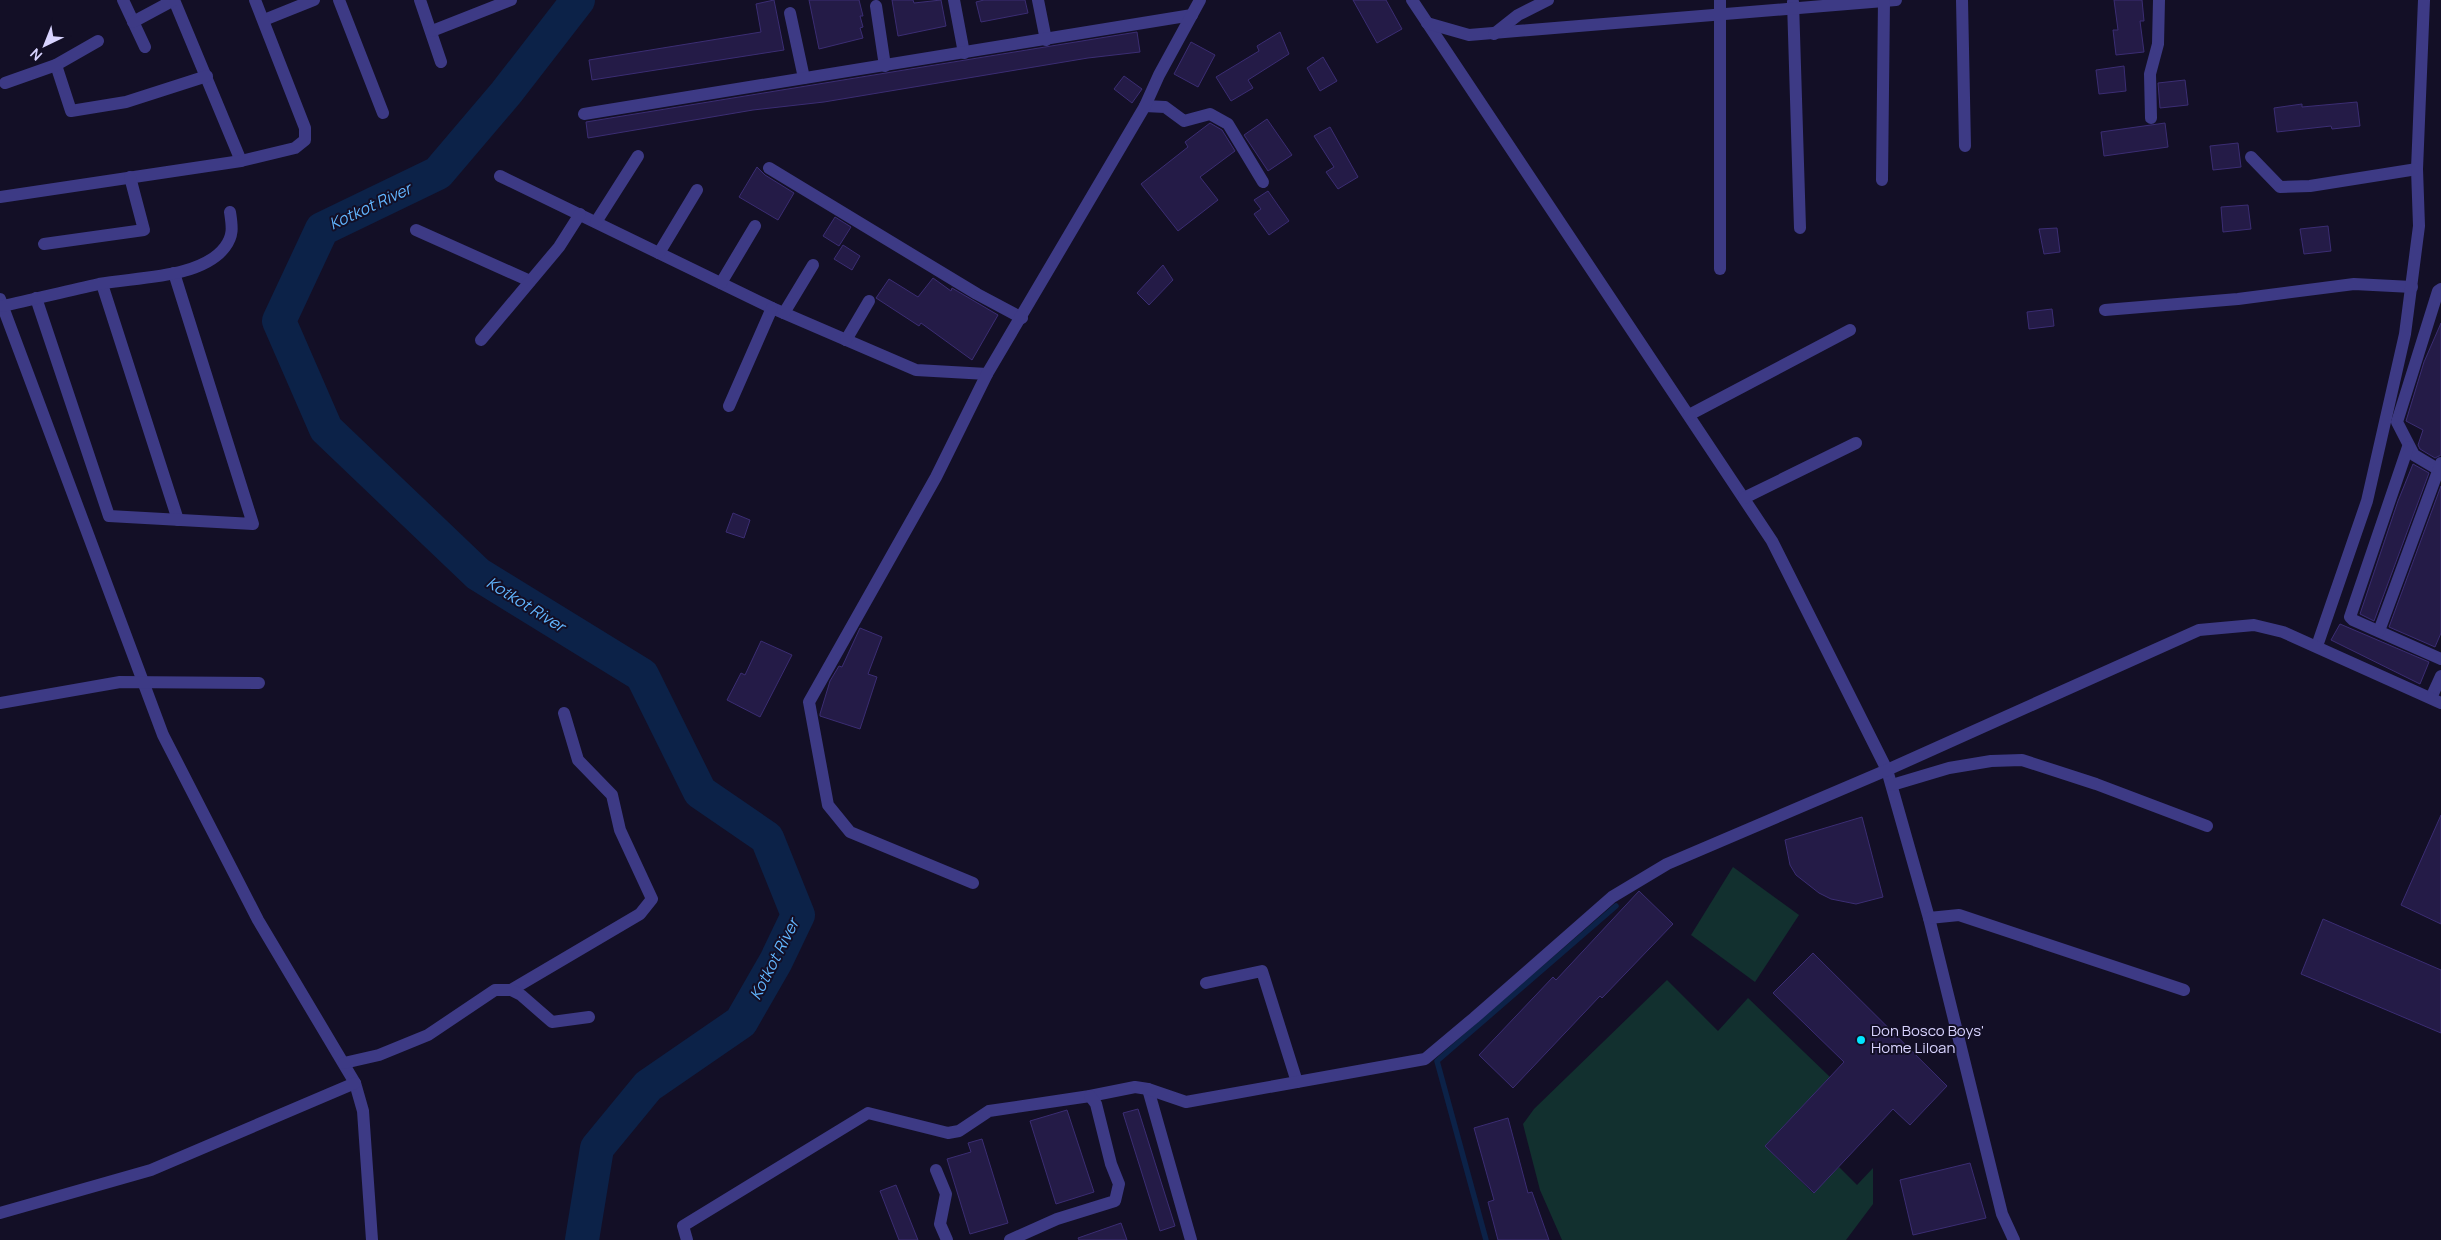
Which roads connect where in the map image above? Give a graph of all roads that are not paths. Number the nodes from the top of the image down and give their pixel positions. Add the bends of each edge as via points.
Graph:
1 (123, 0) edge
2 (174, 0) edge
3 (255, 0) edge
4 (314, 0) edge
5 (339, 0) edge
6 (420, 0) edge
7 (510, 0) edge
8 (954, 0) edge
9 (1038, 0) edge
10 (1200, 0) edge
11 (1412, 0) edge
12 (1548, 0) edge
13 (1720, 0) edge
14 (1888, 0) edge
15 (1962, 0) edge
16 (2159, 0) edge
17 (2424, 0) edge
18 (1793, 4) edge
19 (876, 6) dead end
20 (790, 13) dead end
21 (1192, 15) junction
22 (1720, 15) junction
23 (264, 20) junction
24 (134, 22) junction
25 (1427, 23) junction
26 (432, 31) junction
27 (1494, 34) junction
28 (1046, 40) junction
29 (98, 41) dead end
30 (145, 47) dead end
31 (964, 53) junction
32 (441, 62) dead end
33 (56, 65) junction
34 (885, 66) junction
35 (207, 76) junction
36 (804, 78) junction
37 (4, 83) dead end
38 (1145, 106) junction
39 (383, 113) dead end
40 (584, 114) dead end
41 (2151, 118) dead end
42 (1965, 146) dead end
43 (638, 156) dead end
44 (2251, 157) dead end
45 (240, 161) junction
46 (769, 168) dead end
47 (2417, 170) junction
48 (130, 176) junction
49 (500, 176) dead end
50 (1882, 180) dead end
51 (1263, 182) dead end
52 (697, 190) dead end
53 (0, 197) edge
54 (230, 212) dead end
55 (580, 214) junction
56 (596, 222) junction
57 (756, 226) dead end
58 (1800, 228) dead end
59 (416, 230) dead end
60 (44, 244) dead end
61 (659, 253) junction
62 (813, 265) dead end
63 (1720, 268) dead end
64 (174, 273) junction
65 (530, 281) junction
66 (722, 283) junction
67 (102, 284) junction
68 (2412, 287) junction
69 (2441, 289) edge
70 (36, 298) junction
71 (869, 301) dead end
72 (1, 302) edge
73 (778, 310) junction
74 (2105, 310) dead end
75 (1022, 318) junction
76 (1850, 330) dead end
77 (481, 340) dead end
78 (846, 340) junction
79 (987, 374) junction
80 (730, 406) dead end
81 (1689, 415) junction
82 (1856, 443) dead end
83 (2408, 447) junction
84 (2440, 468) edge
85 (1744, 498) junction
86 (178, 520) junction
87 (2379, 631) junction
88 (2316, 646) junction
89 (2441, 659) edge
90 (2441, 676) edge
91 (143, 682) junction
92 (259, 683) dead end
93 (2436, 701) edge
94 (0, 703) edge
95 (564, 714) dead end
96 (1888, 770) junction
97 (1892, 786) junction
98 (2207, 826) dead end
99 (973, 882) dead end
100 (1929, 918) junction
101 (1206, 983) dead end
102 (511, 990) junction
103 (2184, 990) dead end
104 (589, 1016) dead end
105 (344, 1063) junction
106 (1297, 1082) junction
107 (355, 1083) junction
108 (1148, 1089) junction
109 (1090, 1096) junction
110 (936, 1170) dead end
111 (0, 1213) edge
112 (372, 1240) edge
113 (687, 1240) edge
114 (947, 1240) edge
115 (1010, 1240) edge
116 (1191, 1240) edge
117 (2014, 1240) edge

1 - 24 street
2 - 24 street
2 - 35 street
3 - 23 street
4 - 23 street
5 - 39 street
6 - 26 street
7 - 26 street
8 - 31 street
9 - 28 street
10 - 21 street
11 - 25 street
12 - 27 street via 1531,7
13 - 22 street
14 - 18 street
14 - 50 street
15 - 42 street
16 - 41 street via 2158,44 2150,74
17 - 47 street
18 - 22 street
18 - 58 street
19 - 34 street
20 - 36 street
21 - 28 street
21 - 38 street
22 - 27 street
22 - 63 street
23 - 45 street via 306,128 305,140 295,148
24 - 30 street
25 - 27 street via 1469,36
25 - 81 street
26 - 32 street
28 - 31 street
29 - 33 street
31 - 34 street
33 - 35 street via 71,111 126,102
33 - 37 street
34 - 36 street
35 - 45 street
36 - 40 street
38 - 51 street via 1165,108 1184,121 1210,114 1228,124
38 - 75 street
43 - 56 street
44 - 47 street via 2280,187 2310,186
45 - 48 street
46 - 75 street
47 - 68 street via 2419,226
48 - 53 street
48 - 60 street via 144,230
49 - 55 street
52 - 61 street
54 - 64 street via 233,235 224,249 202,265
55 - 56 street
55 - 65 street via 559,247
56 - 61 street
57 - 66 street
59 - 65 street
61 - 66 street
62 - 73 street
64 - 67 street
64 - 86 street via 253,524
65 - 77 street
66 - 73 street
67 - 70 street
67 - 86 street
68 - 74 street via 2354,284
68 - 88 street via 2405,334 2367,501
69 - 83 street via 2398,422
70 - 72 street
70 - 86 street via 109,516
71 - 78 street
72 - 91 street
73 - 78 street
73 - 80 street
75 - 79 street
76 - 81 street
78 - 79 street via 916,370
79 - 99 street via 936,477 809,702 828,805 850,832
81 - 85 street
82 - 85 street
83 - 84 street via 2414,455
83 - 87 street via 2350,617
84 - 87 street
85 - 96 street via 1772,541
87 - 89 street
88 - 93 street
88 - 96 street via 2283,632 2254,625 2199,630
90 - 93 street
91 - 92 street
91 - 94 street via 120,682
91 - 105 street via 163,735 253,912
95 - 102 street via 578,760 612,795 620,830 652,899 640,914
96 - 97 street
96 - 106 street via 1667,864 1612,897 1425,1059
97 - 98 street via 1950,768 2022,760
97 - 100 street
100 - 103 street via 1959,915
100 - 117 street via 2002,1214
101 - 106 street via 1262,971
102 - 104 street via 552,1022
102 - 105 street via 495,990 428,1035 379,1055
105 - 107 street
106 - 108 street via 1186,1102
107 - 111 street via 151,1170
107 - 112 street via 364,1111
108 - 109 street via 1135,1087
108 - 116 street
109 - 113 street via 989,1111 959,1131 948,1132 868,1113 683,1226
109 - 115 street via 1096,1104 1119,1184 1115,1201 1058,1219
110 - 114 street via 946,1194 940,1224

